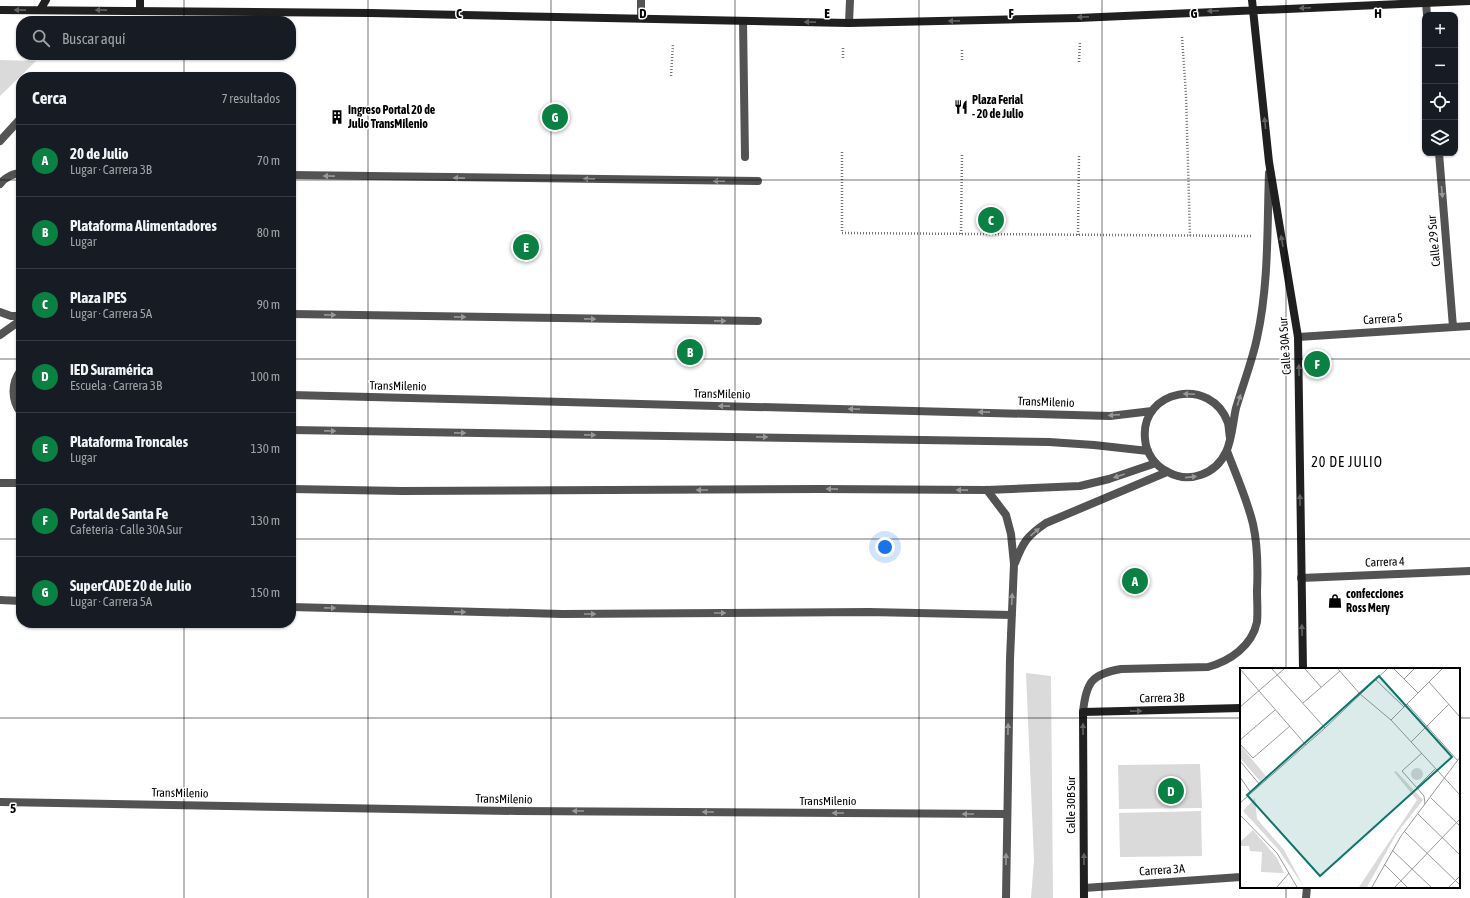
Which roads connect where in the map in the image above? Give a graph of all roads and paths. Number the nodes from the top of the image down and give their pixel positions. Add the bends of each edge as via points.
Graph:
1 (46, 0) edge
2 (140, 0) edge
3 (641, 0) edge
4 (850, 0) edge
5 (1252, 0) edge
6 (1470, 1) edge
7 (1426, 3) junction
8 (1252, 9) junction
9 (0, 10) edge
10 (40, 10) junction
11 (140, 11) junction
12 (1427, 12) edge
13 (641, 18) junction
14 (743, 21) junction
15 (849, 23) junction
16 (1182, 37) dead end
17 (1080, 41) dead end
18 (673, 44) dead end
19 (843, 47) dead end
20 (962, 48) dead end
21 (842, 58) dead end
22 (962, 60) dead end
23 (1079, 62) dead end
24 (671, 76) dead end
25 (16, 123) edge
26 (0, 141) edge
27 (842, 152) dead end
28 (962, 154) dead end
29 (1078, 156) dead end
30 (1438, 156) edge
31 (745, 157) dead end
32 (1269, 162) junction
33 (16, 174) edge
34 (296, 176) edge
35 (758, 181) dead end
36 (0, 184) edge
37 (961, 234) junction
38 (1078, 235) junction
39 (1190, 236) junction
40 (1267, 236) junction
41 (0, 312) edge
42 (296, 314) edge
43 (16, 316) edge
44 (758, 321) dead end
45 (16, 324) edge
46 (1470, 326) edge
47 (1453, 327) junction
48 (0, 335) edge
49 (1298, 337) junction
50 (16, 379) edge
51 (296, 395) edge
52 (16, 403) edge
53 (1152, 410) junction
54 (296, 430) edge
55 (1230, 438) junction
56 (1148, 451) junction
57 (1227, 452) junction
58 (1156, 463) junction
59 (1166, 472) junction
60 (0, 483) edge
61 (16, 483) edge
62 (296, 489) edge
63 (987, 490) junction
64 (1014, 564) junction
65 (1470, 571) edge
66 (1301, 578) junction
67 (0, 600) edge
68 (16, 601) edge
69 (296, 607) edge
70 (1012, 615) junction
71 (1303, 668) edge
72 (1240, 708) edge
73 (1083, 712) junction
74 (0, 802) edge
75 (1007, 814) junction
76 (1240, 877) edge
77 (1084, 888) junction
78 (1307, 888) edge
79 (1006, 898) edge
80 (1084, 898) edge
81 (1306, 898) edge

1 - 10 main road
2 - 11 main road
3 - 13 street
4 - 15 street
5 - 8 main road, Calle 30A Sur
6 - 7 main road
7 -> 8 main road
7 - 12 street
8 -> 15 main road via 1078,18
32 -> 8 main road, Calle 30A Sur
10 -> 9 main road
11 -> 10 main road
11 - 13 main road
13 - 14 main road
15 -> 14 main road
14 - 31 street
16 - 39 path
17 - 23 path
18 - 24 path
19 - 21 path
20 - 22 path
25 - 26 street
27 - 37 path via 842,234
28 - 37 path
29 - 38 path
30 -> 47 street, Calle 29 Sur
32 - 40 street, TransMilenio
49 -> 32 main road, Calle 30A Sur
33 - 36 street
35 -> 34 street
37 - 38 path
38 - 39 path
39 - 40 path
55 -> 40 street, TransMilenio via 1236,407 1257,339 1264,294
41 - 43 street
42 -> 44 street
45 - 48 street
46 - 47 street, Carrera 5
47 - 49 street, Carrera 5
66 -> 49 main road, Calle 30A Sur
50 - 52 street via 13,385
53 -> 51 street, TransMilenio via 1110,416
55 -> 53 street, TransMilenio via 1228,424 1222,411 1212,401 1200,395 1172,395
53 - 56 street, TransMilenio via 1146,425
54 -> 56 street via 1041,442
55 - 57 street, TransMilenio
56 - 58 street, TransMilenio
59 -> 57 street, TransMilenio via 1183,477 1201,475 1219,464
57 - 73 street via 1247,505 1256,542 1257,622 1251,635 1242,649 1220,664 1208,667 1120,669 1097,675 1087,687
58 - 59 street, TransMilenio
58 -> 63 street via 1080,486
64 -> 59 street via 1022,544 1046,523
60 - 61 street
63 -> 62 street
63 - 64 street via 1006,515
70 -> 64 street
65 - 66 street, Carrera 4
71 -> 66 main road, Calle 30A Sur
67 - 68 street
69 -> 70 street via 562,614 869,612
75 -> 70 street
73 -> 72 main road, Carrera 3B
77 -> 73 main road, Calle 30B Sur
75 -> 74 street, TransMilenio via 525,811
79 -> 75 street
76 - 77 street, Carrera 3A
77 - 80 main road, Calle 30B Sur
78 - 81 street

